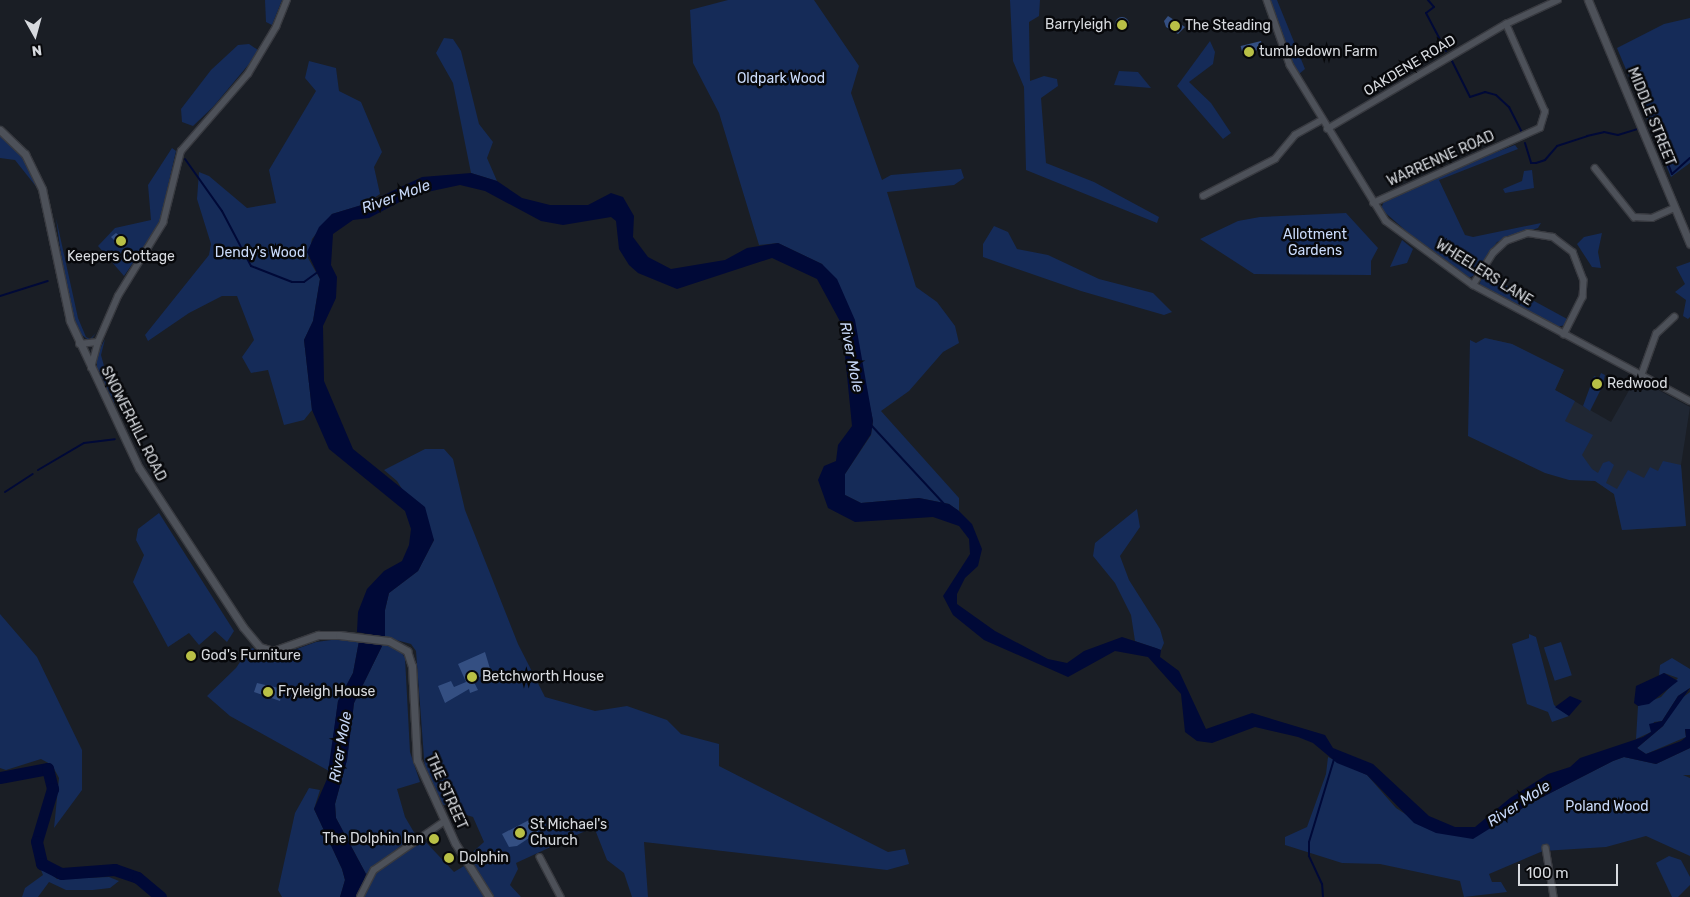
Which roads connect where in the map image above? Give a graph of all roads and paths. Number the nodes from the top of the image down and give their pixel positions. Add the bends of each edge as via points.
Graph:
1 (286, 0) edge
2 (1267, 0) edge
3 (1558, 0) edge
4 (1588, 0) edge
5 (1506, 24) junction
6 (1322, 120) junction
7 (0, 130) edge
8 (1327, 130) junction
9 (1596, 168) dead end
10 (1203, 196) dead end
11 (1373, 203) junction
12 (1674, 208) junction
13 (1690, 244) edge
14 (1473, 285) junction
15 (1674, 317) dead end
16 (1564, 335) junction
17 (98, 342) junction
18 (79, 344) junction
19 (91, 370) junction
20 (1641, 376) junction
21 (1690, 402) edge
22 (388, 641) joint
23 (446, 820) junction
24 (1546, 848) dead end
25 (540, 857) dead end
26 (360, 897) edge
27 (489, 897) edge
28 (561, 897) edge
29 (1554, 897) edge

1 - 17 street via 276,27 248,74 181,151 163,223 118,296
2 - 6 street, WHEELERS LANE via 1290,65
3 - 5 street, OAKDENE ROAD
4 - 12 street, MIDDLE STREET
5 - 8 street, OAKDENE ROAD
5 - 11 street, WARRENNE ROAD via 1546,112 1544,122 1531,134 1463,159
6 - 8 street, WHEELERS LANE
6 - 10 street via 1295,134 1275,159
7 - 18 street, SNOWERHILL ROAD via 25,154 42,189 54,234 62,295
8 - 11 street, WHEELERS LANE
9 - 12 street via 1634,217 1652,218
11 - 14 street, WHEELERS LANE via 1402,235
12 - 13 street, MIDDLE STREET
14 - 16 street, WHEELERS LANE
14 - 16 street via 1493,253 1506,241 1528,233 1554,237 1573,252 1584,280 1583,296
15 - 20 street via 1656,334
16 - 20 street, WHEELERS LANE
17 - 18 street
17 - 19 street
18 - 19 street, SNOWERHILL ROAD
19 - 22 street, SNOWERHILL ROAD via 138,468 250,638 273,651 318,634
20 - 21 street, WHEELERS LANE
22 - 23 street, THE STREET via 403,648 411,657 414,746
23 - 26 street via 374,870
23 - 27 street, THE STREET via 469,868
24 - 29 street
25 - 28 street

